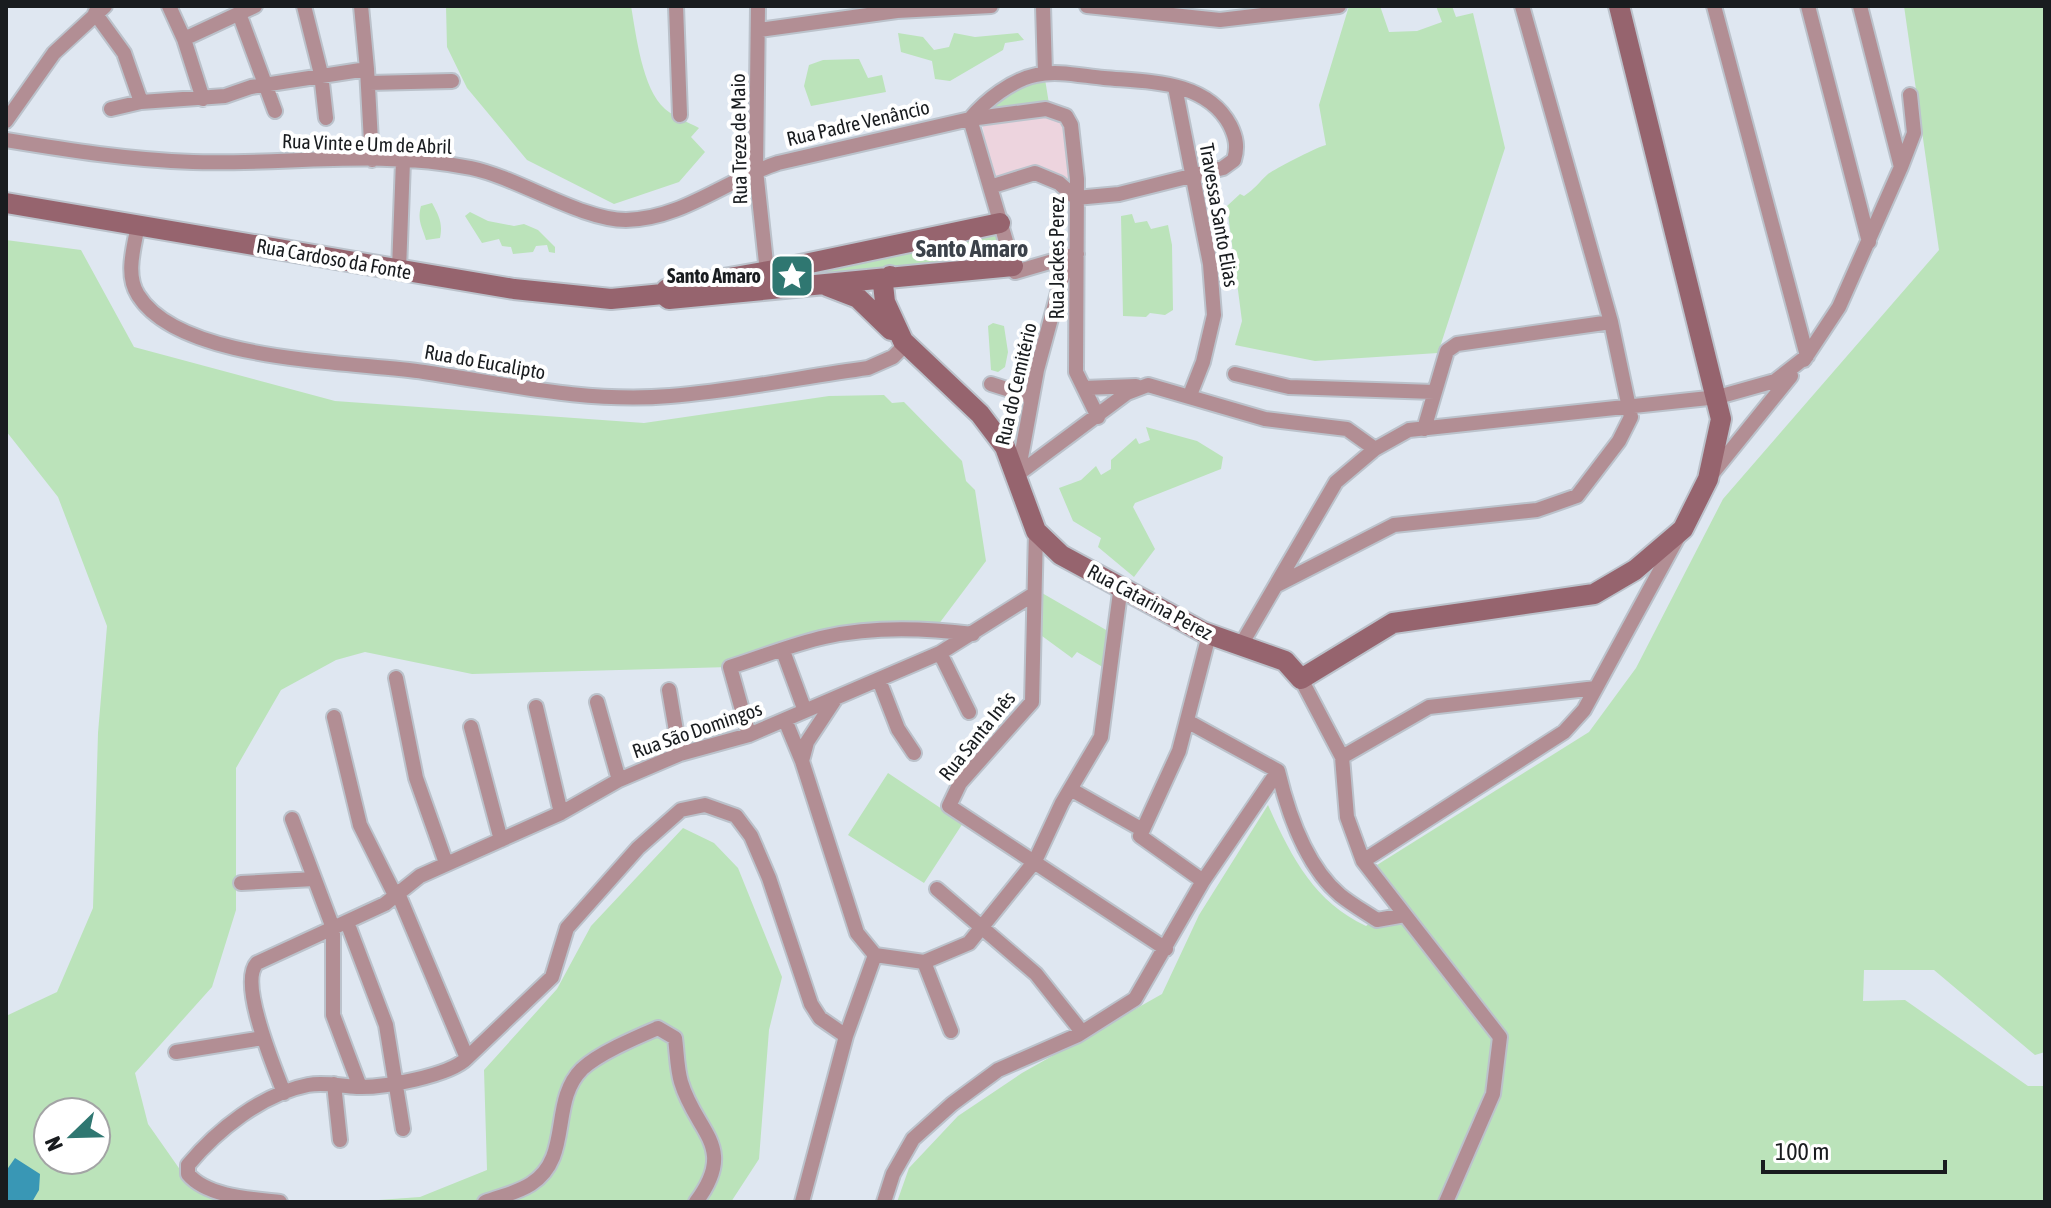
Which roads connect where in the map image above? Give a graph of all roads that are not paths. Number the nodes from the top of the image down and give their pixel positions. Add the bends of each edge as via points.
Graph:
1 (169, 6) edge
2 (255, 6) edge
3 (304, 6) edge
4 (676, 6) edge
5 (758, 6) edge
6 (991, 6) edge
7 (1043, 6) edge
8 (1087, 6) edge
9 (1339, 6) edge
10 (1522, 6) edge
11 (1619, 6) edge
12 (1714, 6) edge
13 (1808, 6) edge
14 (1860, 6) edge
15 (363, 8) edge
16 (100, 10) edge
17 (240, 16) junction
18 (759, 30) junction
19 (184, 39) junction
20 (1045, 73) junction
21 (321, 74) junction
22 (368, 76) junction
23 (452, 81) dead end
24 (266, 85) junction
25 (1175, 87) junction
26 (1910, 95) dead end
27 (203, 99) junction
28 (141, 102) junction
29 (111, 109) dead end
30 (1046, 109) joint
31 (275, 111) dead end
32 (680, 115) dead end
33 (326, 118) dead end
34 (970, 119) junction
35 (6, 121) edge
36 (6, 140) edge
37 (372, 160) junction
38 (403, 161) junction
39 (1901, 167) junction
40 (756, 170) junction
41 (1193, 177) junction
42 (990, 187) junction
43 (1076, 198) junction
44 (6, 203) edge
45 (1000, 223) junction
46 (138, 225) junction
47 (1869, 242) junction
48 (1073, 255) junction
49 (1013, 266) junction
50 (399, 270) junction
51 (890, 276) junction
52 (768, 280) junction
53 (815, 284) junction
54 (1611, 322) junction
55 (904, 343) junction
56 (1807, 356) junction
57 (1235, 374) dead end
58 (991, 384) dead end
59 (1137, 386) junction
60 (1084, 388) junction
61 (1434, 392) junction
62 (1190, 395) junction
63 (1032, 397) junction
64 (1718, 397) junction
65 (1630, 408) junction
66 (1098, 417) junction
67 (1424, 429) junction
68 (1375, 449) junction
69 (1017, 475) junction
70 (1708, 479) junction
71 (1683, 529) junction
72 (1036, 531) junction
73 (1121, 585) junction
74 (1276, 585) junction
75 (1034, 594) junction
76 (973, 634) junction
77 (1209, 635) junction
78 (1241, 645) junction
79 (783, 651) junction
80 (940, 653) junction
81 (396, 678) dead end
82 (1301, 679) junction
83 (879, 680) junction
84 (1596, 688) junction
85 (669, 690) dead end
86 (836, 698) junction
87 (597, 702) dead end
88 (536, 707) dead end
89 (805, 711) junction
90 (969, 712) dead end
91 (334, 717) dead end
92 (785, 720) junction
93 (1187, 721) junction
94 (471, 727) dead end
95 (749, 735) junction
96 (914, 753) dead end
97 (680, 754) junction
98 (1342, 757) junction
99 (802, 761) junction
100 (1278, 771) junction
101 (619, 780) junction
102 (1072, 790) junction
103 (561, 813) junction
104 (292, 819) dead end
105 (1141, 829) junction
106 (501, 840) junction
107 (1035, 861) junction
108 (1363, 861) junction
109 (446, 863) junction
110 (314, 879) junction
111 (1203, 881) junction
112 (241, 883) dead end
113 (937, 889) dead end
114 (395, 892) junction
115 (1405, 915) junction
116 (340, 925) junction
117 (984, 928) junction
118 (1166, 949) junction
119 (875, 955) junction
120 (924, 962) junction
121 (951, 1031) dead end
122 (1082, 1032) junction
123 (846, 1036) junction
124 (263, 1038) junction
125 (176, 1052) dead end
126 (467, 1058) junction
127 (395, 1082) junction
128 (334, 1084) junction
129 (360, 1087) junction
130 (284, 1093) junction
131 (403, 1129) dead end
132 (340, 1140) dead end
133 (280, 1202) edge
134 (485, 1202) edge
135 (696, 1202) edge
136 (802, 1202) edge
137 (884, 1202) edge
138 (1446, 1202) edge

1 - 19 street
2 - 17 street
3 - 21 street
4 - 32 street
5 - 18 street, Rua Treze de Maio
6 - 18 street via 897,11
7 - 20 street
8 - 9 street via 1220,20
10 - 54 street
11 - 64 street
12 - 56 street
13 - 47 street
14 - 39 street
15 - 22 street
16 - 28 street via 124,53
16 - 35 street via 44,64
17 - 19 street
17 - 24 street
18 - 40 street, Rua Treze de Maio
19 - 27 street
20 - 25 street, Rua Padre Venâncio
20 - 34 street, Rua Padre Venâncio via 1024,79
21 - 22 street
21 - 24 street
21 - 33 street
22 - 23 street
22 - 37 street
24 - 27 street
24 - 31 street
25 - 41 street, Travessa Santo Elias
25 - 41 street, Rua Padre Venâncio via 1209,99 1236,139 1234,160
26 - 39 street via 1914,133
27 - 28 street
28 - 29 street
30 - 34 street, Rua Padre Venâncio
30 - 43 street, Rua Jackes Perez via 1066,116 1071,125
34 - 40 street, Rua Padre Venâncio
34 - 42 street
36 - 37 street, Rua Vinte e Um de Abril via 192,162
37 - 38 street, Rua Vinte e Um de Abril
38 - 40 street, Rua Vinte e Um de Abril via 471,168 592,214 628,220 690,205
38 - 50 street
39 - 47 street
40 - 52 street, Rua Treze de Maio
41 - 43 street
41 - 62 street, Travessa Santo Elias via 1214,315
42 - 43 street via 1035,173
42 - 45 street
43 - 48 street, Rua Jackes Perez
44 - 46 street, Rua Cardoso da Fonte
45 - 49 street
45 - 52 street, Rua Cardoso da Fonte
46 - 50 street, Rua Cardoso da Fonte
46 - 55 street, Rua do Eucalipto via 131,272 137,295 149,309 186,331 262,355 421,371 555,395 669,396 868,368 893,357
47 - 56 street via 1839,307
48 - 49 street, Rua Cardoso da Fonte via 1015,272
48 - 60 street, Rua Jackes Perez via 1076,372
48 - 63 street, Rua do Cemitério
49 - 51 street, Rua Cardoso da Fonte
50 - 52 street, Rua Cardoso da Fonte via 611,299
51 - 53 street, Rua Cardoso da Fonte
51 - 55 street, Rua Catarina Perez via 883,296
52 - 53 street, Rua Cardoso da Fonte
53 - 55 street via 858,298
54 - 61 street via 1457,344 1447,351
54 - 65 street
55 - 69 street, Rua Catarina Perez via 980,414 1005,447
56 - 64 street via 1775,381
56 - 70 street
57 - 61 street via 1289,387
58 - 63 street
59 - 60 street
59 - 62 street
59 - 66 street
60 - 66 street, Rua Jackes Perez
61 - 67 street
62 - 68 street via 1265,419 1347,429
63 - 69 street, Rua do Cemitério
64 - 65 street
64 - 70 street via 1721,419
65 - 67 street
65 - 74 street via 1619,441 1577,496 1537,510 1394,525
66 - 69 street
67 - 68 street via 1409,430
68 - 74 street via 1336,482
69 - 72 street, Rua Catarina Perez
70 - 71 street
71 - 82 street via 1635,570 1594,594 1393,623
71 - 84 street
72 - 73 street, Rua Catarina Perez via 1061,555
72 - 75 street, Rua Santa Inês
73 - 77 street, Rua Catarina Perez
73 - 102 street via 1101,737
74 - 78 street
75 - 76 street, Rua São Domingos
75 - 107 street, Rua Santa Inês via 1032,702 960,783 949,806
76 - 79 street via 935,629 859,632
76 - 80 street, Rua São Domingos
77 - 78 street, Rua Catarina Perez
77 - 93 street
78 - 82 street, Rua Catarina Perez via 1285,661
79 - 89 street
79 - 95 street via 730,667
80 - 83 street, Rua São Domingos
80 - 90 street
81 - 109 street via 416,778
82 - 98 street, Rua Catarina Perez
83 - 86 street, Rua São Domingos
83 - 96 street via 898,729
84 - 98 street via 1429,707
84 - 108 street via 1564,732
85 - 97 street
86 - 89 street, Rua São Domingos
86 - 99 street via 807,742
87 - 101 street
88 - 103 street
89 - 92 street, Rua São Domingos
91 - 114 street via 360,825
92 - 95 street, Rua São Domingos
92 - 99 street
93 - 100 street
93 - 105 street via 1179,751
94 - 106 street
95 - 97 street, Rua São Domingos
97 - 101 street, Rua São Domingos
98 - 108 street, Rua Catarina Perez via 1347,817
99 - 119 street via 857,933
100 - 111 street
100 - 115 street via 1308,853 1338,893 1377,920
101 - 103 street, Rua São Domingos
102 - 105 street
102 - 107 street
103 - 106 street, Rua São Domingos
104 - 110 street
105 - 111 street via 1140,836
106 - 109 street, Rua São Domingos
107 - 117 street
107 - 118 street
108 - 115 street, Rua Catarina Perez
109 - 114 street, Rua São Domingos
110 - 112 street
110 - 116 street
111 - 118 street
113 - 117 street
114 - 116 street, Rua São Domingos via 385,904
114 - 126 street
115 - 138 street, Rua Catarina Perez via 1500,1037 1493,1094
116 - 124 street, Rua São Domingos via 253,967
116 - 127 street via 386,1025
116 - 129 street via 333,1015
117 - 120 street via 969,943
117 - 122 street via 1036,974
118 - 122 street via 1135,999
119 - 120 street
119 - 123 street
120 - 121 street
122 - 137 street via 998,1070 952,1104 913,1139
123 - 126 street via 820,1018 811,1004 751,836 736,816 705,805 681,810 638,848 567,928 552,977
123 - 136 street
124 - 125 street
124 - 130 street
126 - 127 street via 442,1073
127 - 129 street
127 - 131 street
128 - 129 street
128 - 130 street
128 - 132 street
130 - 133 street via 219,1134 187,1170 194,1180 225,1193
134 - 135 street via 530,1185 548,1169 556,1155 570,1089 582,1069 658,1028 675,1038 682,1084 715,1151 712,1181

